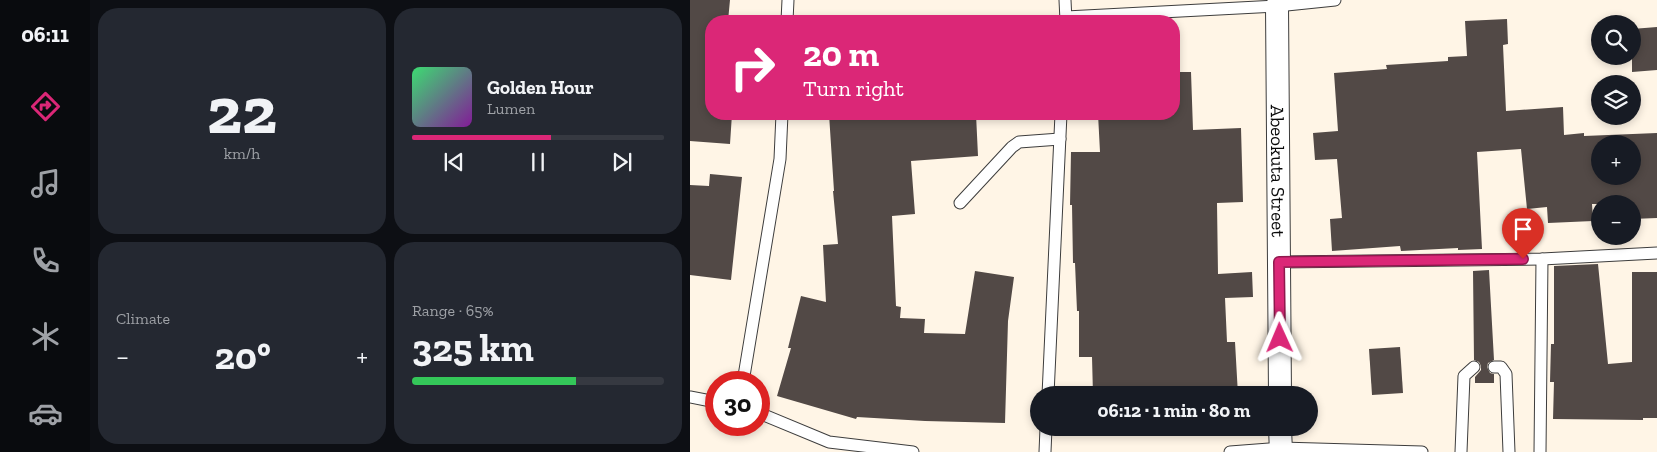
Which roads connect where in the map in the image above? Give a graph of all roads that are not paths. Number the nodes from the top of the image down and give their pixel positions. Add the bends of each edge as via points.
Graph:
1 (788, 0) edge
2 (1065, 0) edge
3 (1335, 0) edge
4 (1290, 3) edge
5 (787, 15) edge
6 (1066, 15) edge
7 (1122, 15) edge
8 (782, 120) edge
9 (1061, 120) edge
10 (1060, 140) junction
11 (960, 203) dead end
12 (1657, 253) edge
13 (1542, 259) junction
14 (1279, 262) junction
15 (1474, 367) dead end
16 (1494, 367) dead end
17 (745, 371) edge
18 (1048, 386) edge
19 (1280, 386) edge
20 (690, 398) edge
21 (705, 400) edge
22 (770, 418) edge
23 (1046, 436) edge
24 (1281, 442) edge
25 (913, 452) edge
26 (1045, 452) edge
27 (1230, 452) edge
28 (1422, 452) edge
29 (1461, 452) edge
30 (1509, 452) edge
31 (1540, 452) edge

1 - 5 lane
2 - 6 lane
3 - 4 lane
4 - 7 lane
4 - 14 street, Abeokuta Street
8 - 17 lane via 780,159
9 - 10 lane
10 - 11 lane via 1020,142
10 - 18 lane
12 - 13 lane
13 - 14 lane
13 - 31 lane
14 - 19 street, Abeokuta Street
15 - 29 lane via 1464,376
16 - 30 lane via 1500,367 1506,374
20 - 21 lane
22 - 25 lane via 829,442
23 - 26 lane
24 - 27 lane
24 - 28 lane

